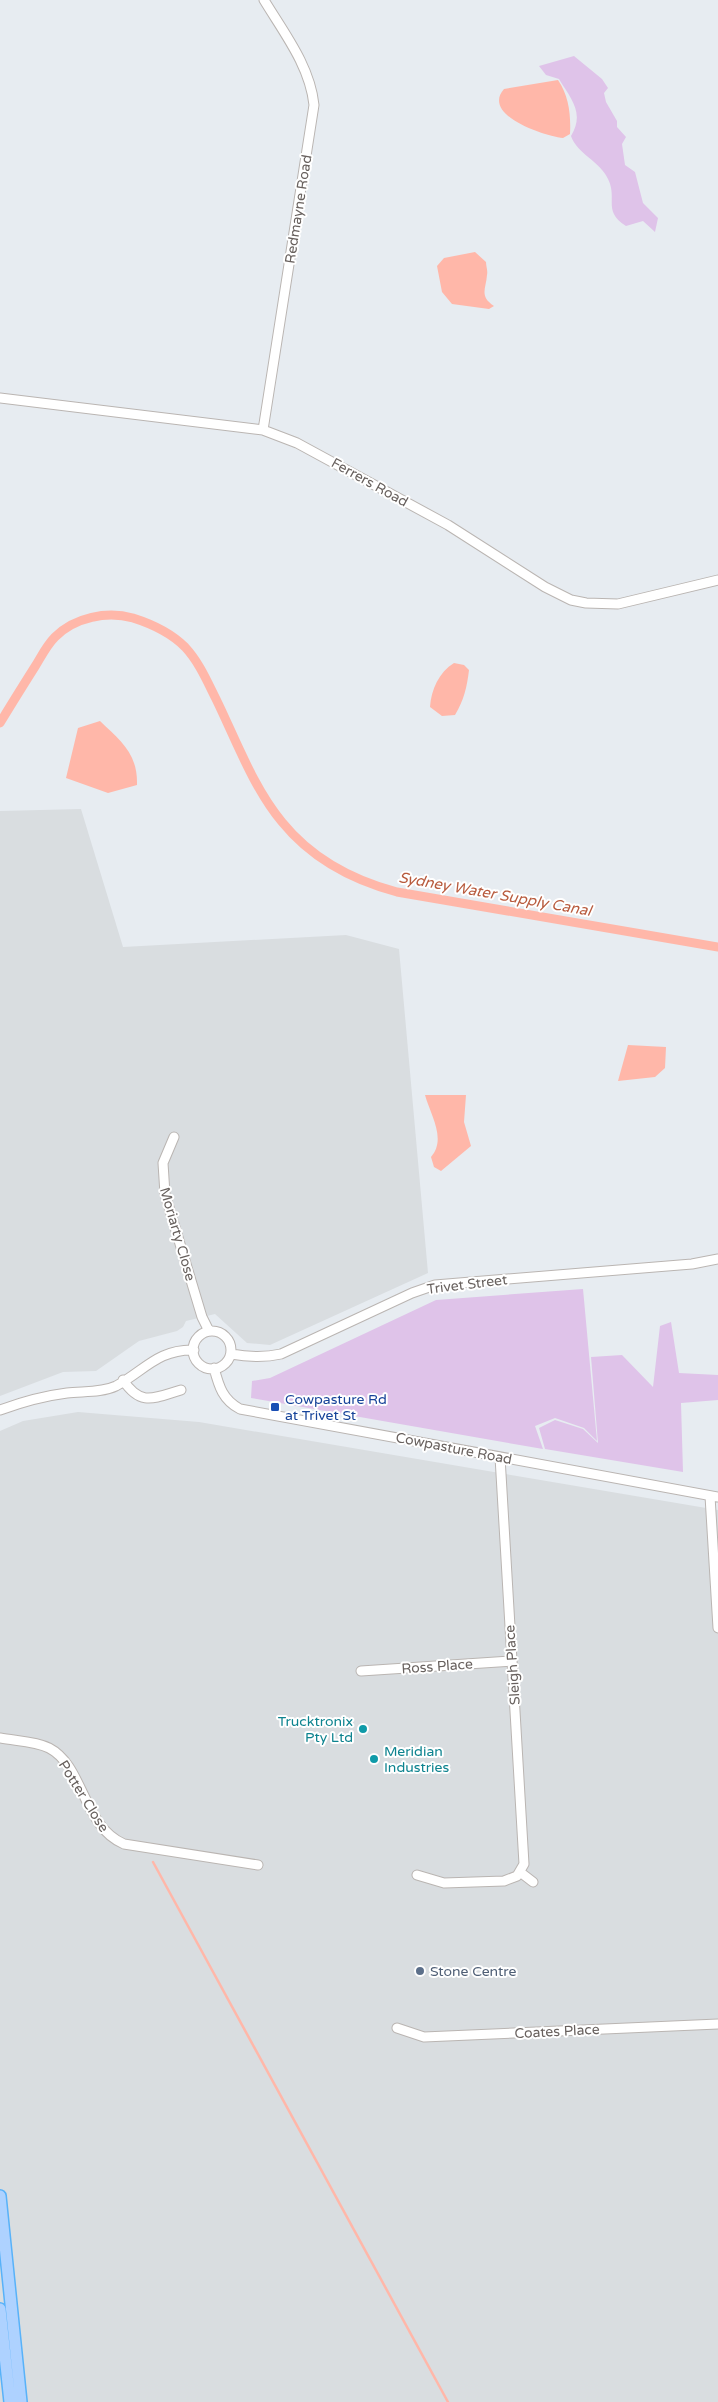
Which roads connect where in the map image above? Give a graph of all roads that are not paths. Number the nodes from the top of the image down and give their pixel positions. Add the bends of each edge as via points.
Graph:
1 (264, 0) edge
2 (0, 398) edge
3 (264, 430) junction
4 (718, 580) edge
5 (174, 1136) dead end
6 (718, 1259) edge
7 (209, 1332) junction
8 (194, 1350) junction
9 (231, 1354) junction
10 (214, 1368) junction
11 (123, 1380) junction
12 (181, 1390) dead end
13 (0, 1410) edge
14 (500, 1457) junction
15 (714, 1497) edge
16 (718, 1628) edge
17 (512, 1661) junction
18 (361, 1671) dead end
19 (0, 1738) edge
20 (258, 1865) dead end
21 (520, 1872) junction
22 (417, 1875) dead end
23 (533, 1882) dead end
24 (718, 2024) edge
25 (397, 2028) dead end
26 (0, 2196) edge
27 (0, 2310) edge
28 (10, 2402) edge
29 (21, 2402) edge

1 - 3 street, Redmayne Road via 307,71 314,105
2 - 3 street, Ferrers Road
3 - 4 street, Ferrers Road via 297,443 448,525 571,600 618,604
5 - 7 street, Moriarty Close via 163,1163 165,1194
6 - 9 street, Trivet Street via 692,1264 443,1284 412,1293 281,1354 260,1357
7 - 8 street via 198,1338
7 - 9 street via 215,1331 226,1337
8 - 10 street via 198,1362
8 - 11 street via 162,1354
9 - 10 street via 225,1364
10 - 14 street, Cowpasture Road via 224,1397 240,1409
11 - 12 street via 132,1393 142,1398
11 - 13 street via 115,1386 95,1391 45,1396
14 - 15 street, Cowpasture Road
14 - 17 street, Sleigh Place
15 - 16 street
17 - 18 street, Ross Place
17 - 21 street, Sleigh Place via 525,1854
19 - 20 street, Potter Close via 38,1745 56,1753 69,1769 99,1823 114,1840
21 - 22 street via 504,1881 453,1884
21 - 23 street
24 - 25 street, Coates Place via 424,2037
26 - 29 main road
27 - 28 main road

